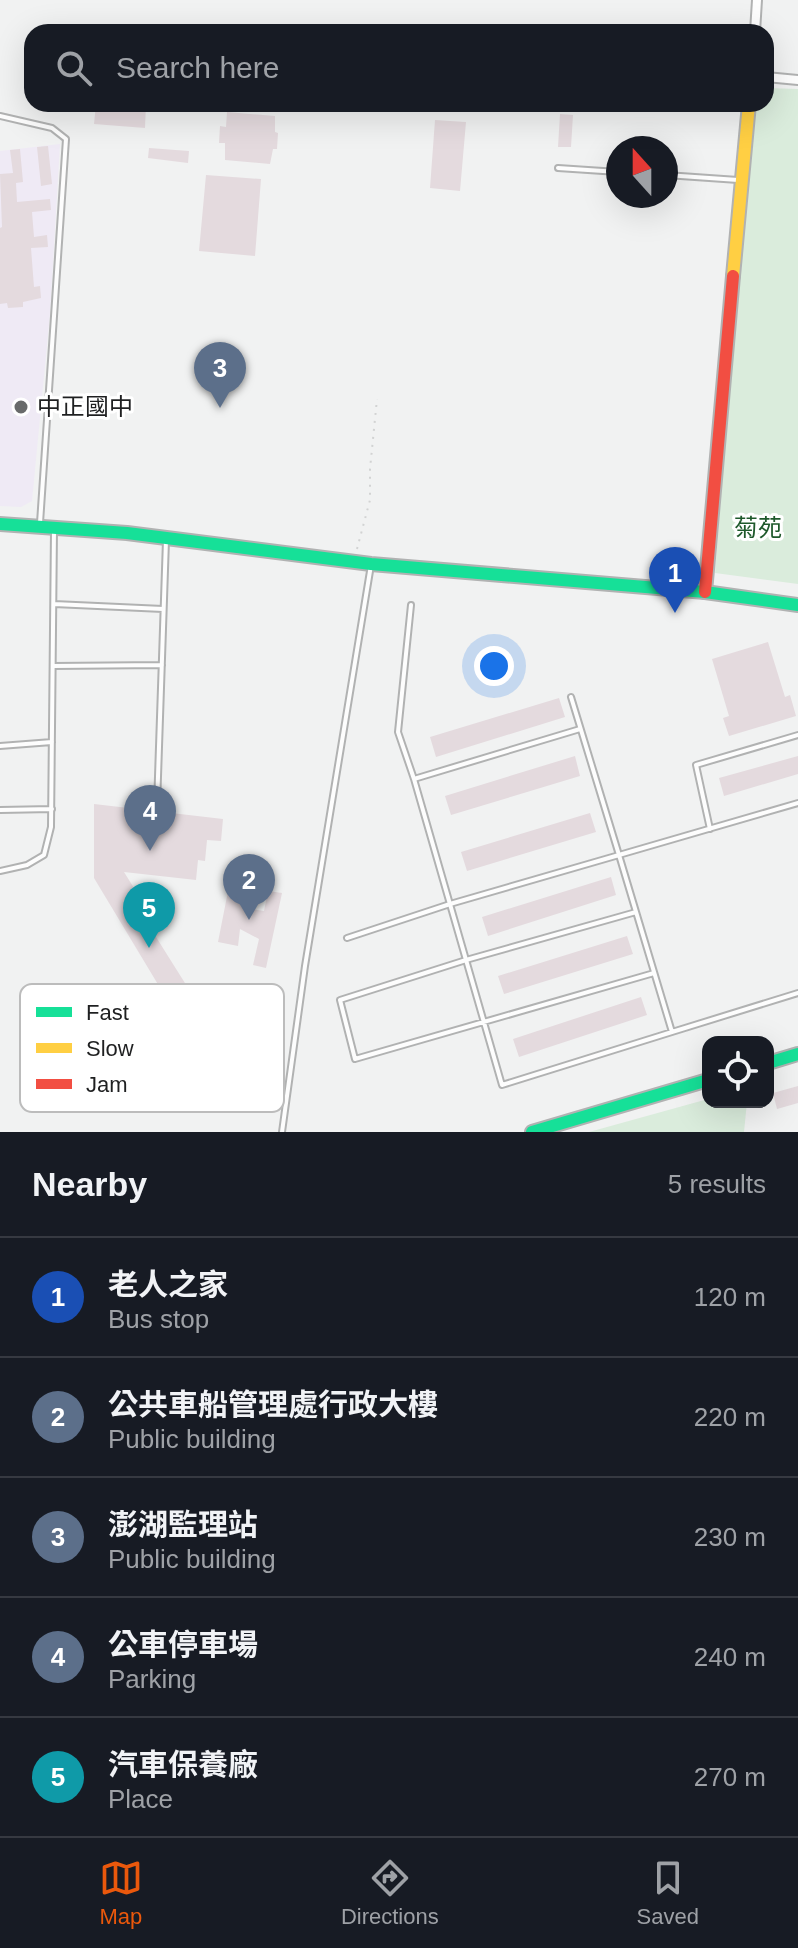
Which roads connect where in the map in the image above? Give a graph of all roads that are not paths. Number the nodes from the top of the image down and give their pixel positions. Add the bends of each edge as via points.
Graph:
1 (757, 0) edge
2 (756, 24) edge
3 (774, 78) edge
4 (798, 80) edge
5 (748, 112) edge
6 (0, 116) edge
7 (558, 168) dead end
8 (606, 171) edge
9 (678, 176) edge
10 (741, 181) junction
11 (0, 524) edge
12 (40, 526) junction
13 (54, 527) junction
14 (167, 538) junction
15 (371, 564) junction
16 (705, 592) junction
17 (53, 603) junction
18 (411, 605) dead end
19 (798, 605) edge
20 (163, 609) junction
21 (162, 665) junction
22 (53, 666) junction
23 (571, 697) dead end
24 (580, 729) junction
25 (798, 735) edge
26 (52, 742) junction
27 (0, 746) edge
28 (414, 779) junction
29 (798, 803) edge
30 (157, 806) dead end
31 (52, 809) junction
32 (0, 810) edge
33 (710, 829) junction
34 (619, 855) junction
35 (0, 871) edge
36 (450, 904) junction
37 (636, 912) junction
38 (347, 938) dead end
39 (466, 960) junction
40 (654, 973) junction
41 (798, 993) edge
42 (484, 1023) junction
43 (672, 1032) junction
44 (798, 1054) edge
45 (774, 1061) edge
46 (702, 1082) edge
47 (282, 1132) edge
48 (532, 1132) edge

1 - 2 street
3 - 4 street
5 - 10 main road
6 - 12 lane via 52,128 66,139
7 - 8 lane
9 - 10 lane
10 - 16 main road
11 - 12 main road
12 - 13 main road
13 - 14 main road
13 - 17 lane
14 - 15 main road
14 - 20 lane
15 - 16 main road
15 - 47 lane
16 - 19 main road
17 - 20 lane
17 - 22 lane
18 - 28 lane via 398,732
20 - 21 lane
21 - 22 lane
21 - 30 lane
22 - 26 lane
23 - 24 lane
24 - 28 lane
24 - 34 lane
25 - 33 lane via 696,765
26 - 27 lane
26 - 31 lane
28 - 36 lane
29 - 33 lane
31 - 32 lane
31 - 35 lane via 44,855
33 - 34 lane
34 - 36 lane
34 - 37 lane
36 - 38 lane
36 - 39 lane
37 - 39 lane
37 - 40 lane
39 - 42 lane
39 - 42 lane via 340,1000 355,1059
40 - 42 lane
40 - 43 lane
41 - 43 lane
42 - 43 lane via 502,1085
44 - 45 main road
46 - 48 main road

